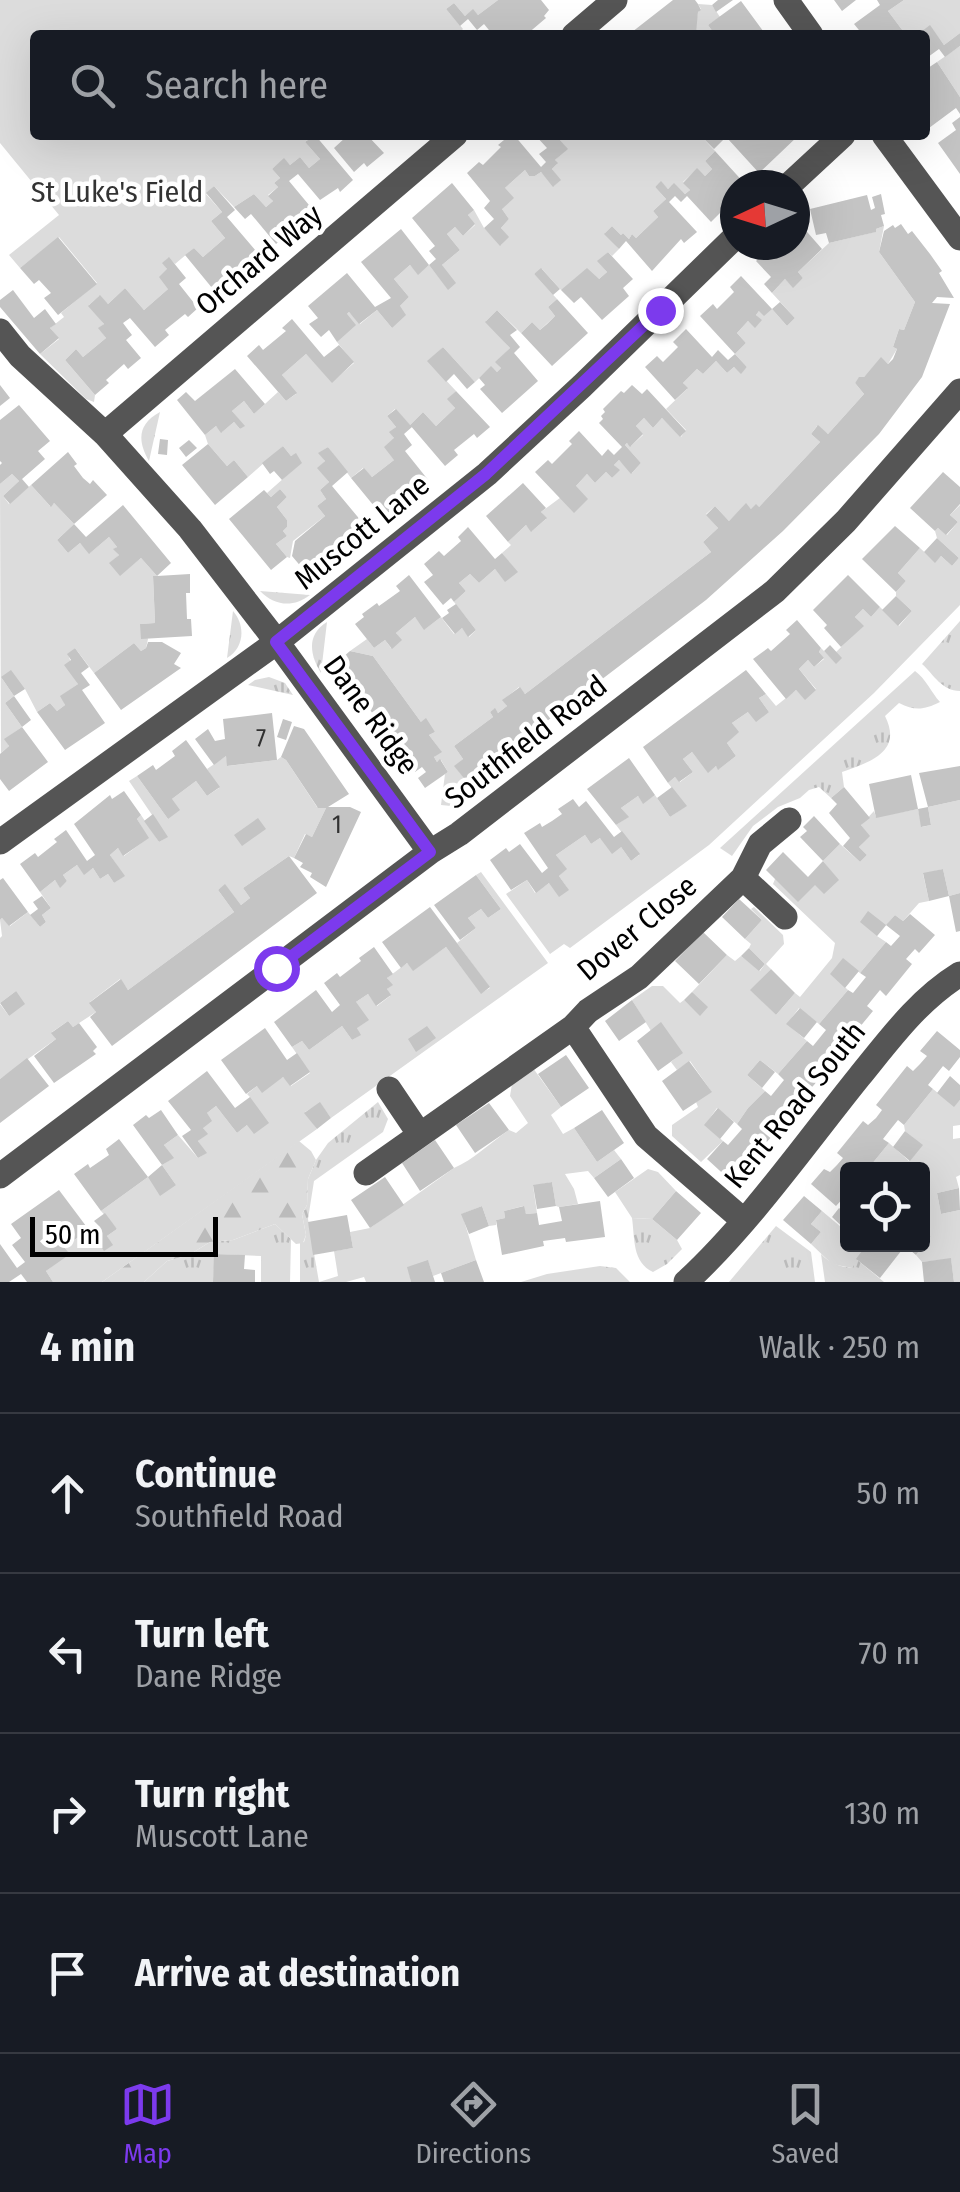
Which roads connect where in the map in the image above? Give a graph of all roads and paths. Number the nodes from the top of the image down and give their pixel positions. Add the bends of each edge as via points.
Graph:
1 (616, 0) edge
2 (786, 0) edge
3 (580, 30) edge
4 (808, 30) edge
5 (449, 140) edge
6 (838, 140) edge
7 (888, 140) edge
8 (805, 170) edge
9 (960, 238) edge
10 (720, 252) edge
11 (0, 331) edge
12 (960, 391) edge
13 (105, 434) junction
14 (276, 642) junction
15 (789, 820) dead end
16 (0, 842) edge
17 (430, 852) junction
18 (743, 878) junction
19 (786, 917) dead end
20 (960, 974) edge
21 (573, 1027) junction
22 (389, 1089) dead end
23 (420, 1134) junction
24 (366, 1173) dead end
25 (0, 1176) edge
26 (743, 1220) junction
27 (686, 1282) edge

1 - 3 street
2 - 4 street
5 - 13 street, Orchard Way
6 - 8 street
7 - 9 street
10 - 14 street, Muscott Lane via 486,474
11 - 13 street, Dane Ridge
12 - 17 street, Southfield Road via 846,521 775,590
13 - 14 street, Dane Ridge via 190,529
14 - 16 street, Muscott Lane
14 - 17 street, Dane Ridge
15 - 18 street, Dover Close via 760,844
17 - 25 street, Southfield Road
18 - 19 street, Dover Close
18 - 21 street, Dover Close via 639,977
20 - 26 street, Kent Road South via 904,1022
21 - 23 street, Dover Close
21 - 26 street, Dover Close via 646,1136
22 - 23 street
23 - 24 street, Dover Close
26 - 27 street, Kent Road South

